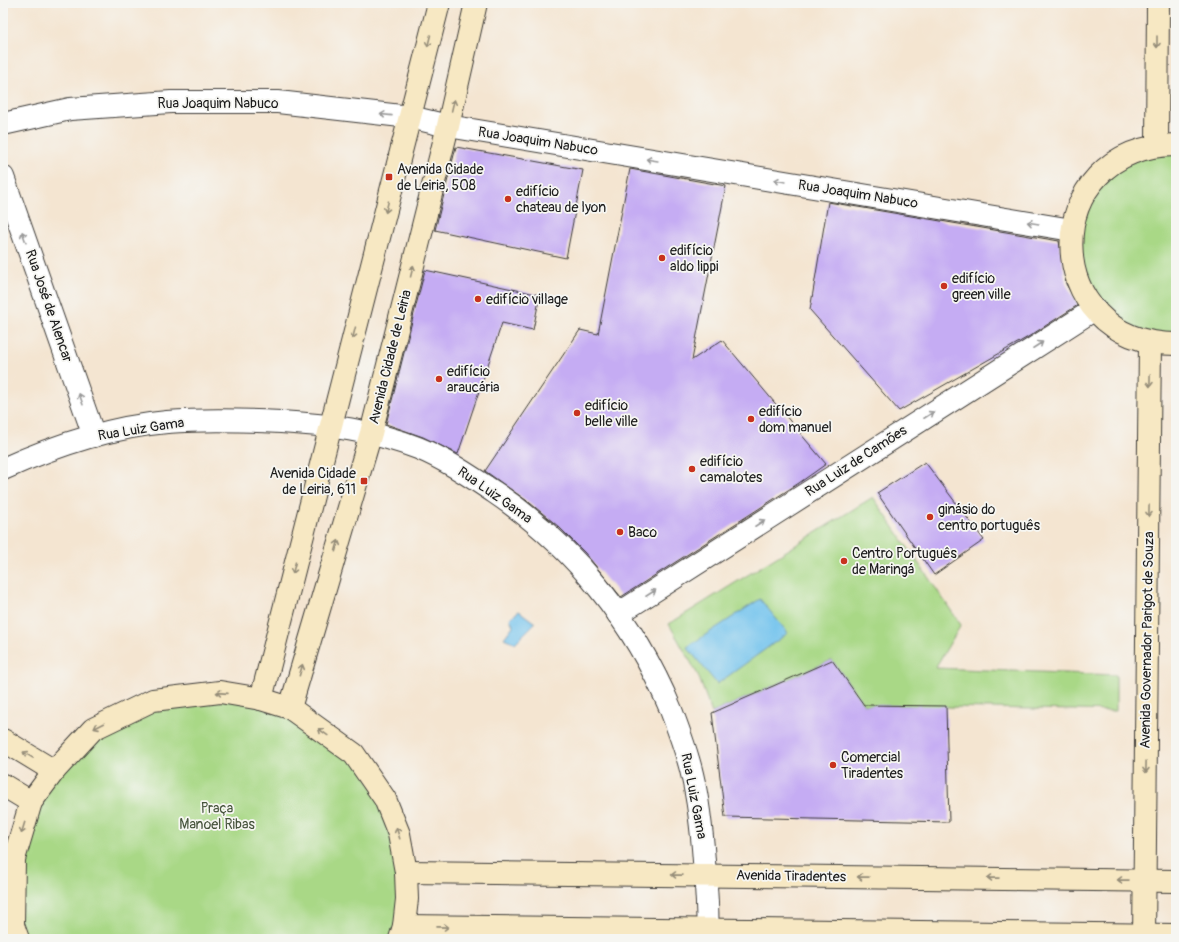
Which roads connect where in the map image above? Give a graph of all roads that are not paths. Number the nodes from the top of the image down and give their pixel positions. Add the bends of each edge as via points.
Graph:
1 (439, 3) edge
2 (476, 3) edge
3 (1158, 3) edge
4 (410, 117) junction
5 (3, 124) edge
6 (448, 126) junction
7 (1166, 146) edge
8 (3, 177) edge
9 (1072, 230) junction
10 (1094, 309) junction
11 (1150, 342) junction
12 (1176, 344) edge
13 (331, 425) junction
14 (371, 433) junction
15 (94, 436) junction
16 (3, 469) edge
17 (618, 614) junction
18 (261, 699) junction
19 (290, 708) junction
20 (3, 740) edge
21 (54, 771) junction
22 (3, 785) edge
23 (30, 802) junction
24 (406, 872) junction
25 (706, 875) junction
26 (1145, 880) junction
27 (1176, 881) edge
28 (11, 931) edge
29 (402, 933) edge
30 (707, 934) edge
31 (1176, 935) edge
32 (1144, 937) edge

1 -> 4 main road
6 -> 2 main road, Avenida Cidade de Leiria
3 -> 7 main road
4 -> 5 street, Rua Joaquim Nabuco via 278,102 171,102 70,109
4 - 6 street, Rua Joaquim Nabuco
4 -> 13 main road
9 -> 6 street, Rua Joaquim Nabuco
14 -> 6 main road, Avenida Cidade de Leiria
7 - 9 main road via 1130,154 1100,174 1086,190 1077,209
15 -> 8 street, Rua José de Alencar
9 - 10 main road via 1074,272 1082,292
10 - 11 main road via 1110,324 1127,334
17 -> 10 street, Rua Luiz de Camões
11 - 12 main road
11 -> 26 main road, Avenida Governador Parigot de Souza
13 - 14 street, Rua Luiz Gama
13 - 15 street, Rua Luiz Gama via 232,420 165,422
13 -> 18 main road
14 - 17 street, Rua Luiz Gama via 419,449 463,471 524,512 588,573
19 -> 14 main road, Avenida Cidade de Leiria
15 - 16 street, Rua Luiz Gama
17 - 25 street, Rua Luiz Gama via 639,643 658,678 682,738 701,818
18 - 19 main road
18 -> 21 main road via 220,692 153,700 93,729
24 -> 19 main road via 399,834 385,799 354,754
21 -> 20 main road
21 - 23 main road
22 - 23 main road
23 -> 28 main road via 14,859
25 -> 24 main road, Avenida Tiradentes
24 - 29 main road via 407,899
26 -> 25 main road, Avenida Tiradentes
25 - 30 street, Rua Luiz Gama
26 - 27 main road, Avenida Tiradentes
26 - 32 main road, Avenida Governador Parigot de Souza
29 -> 30 main road
30 - 32 main road
31 - 32 main road

